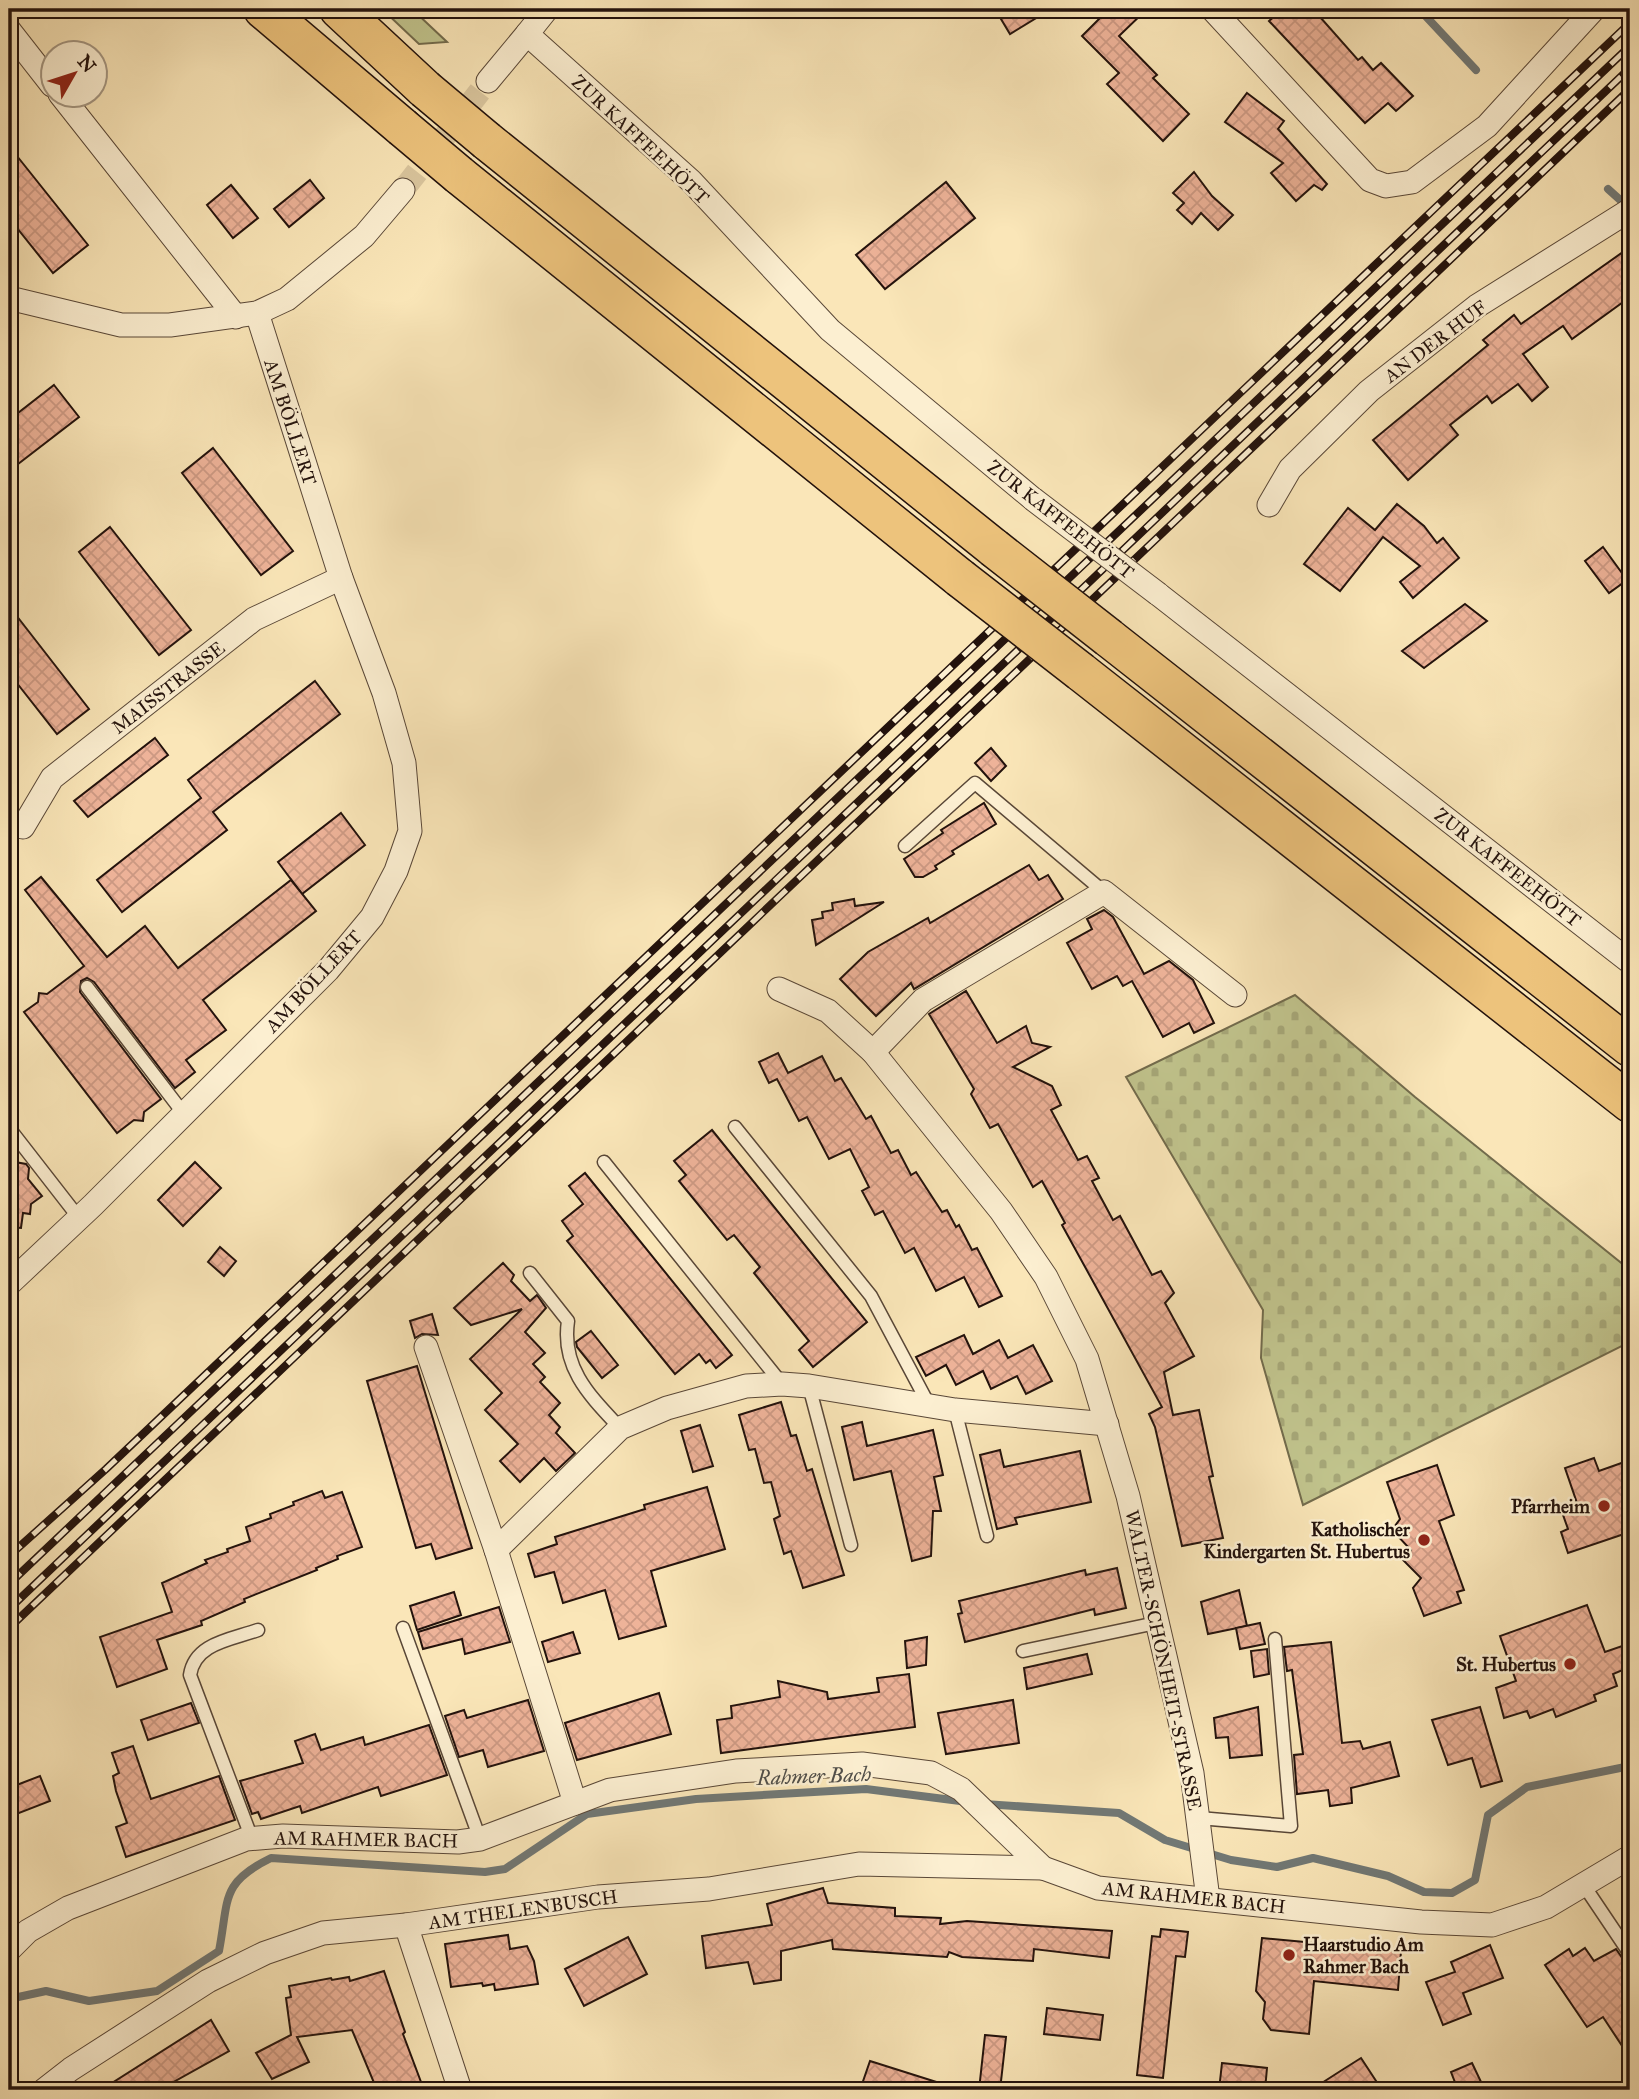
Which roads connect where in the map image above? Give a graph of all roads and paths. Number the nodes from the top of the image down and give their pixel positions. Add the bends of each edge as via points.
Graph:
1 (263, 9) edge
2 (338, 9) edge
3 (547, 9) edge
4 (1212, 9) edge
5 (1594, 9) edge
6 (9, 30) edge
7 (527, 34) junction
8 (38, 67) edge
9 (488, 81) tunnel mouth
10 (72, 108) edge
11 (404, 190) tunnel mouth
12 (1623, 214) edge
13 (9, 298) edge
14 (247, 315) junction
15 (1269, 505) dead end
16 (341, 578) junction
17 (23, 827) dead end
18 (905, 846) dead end
19 (1104, 892) junction
20 (1630, 962) edge
21 (87, 987) dead end
22 (779, 989) dead end
23 (1235, 995) dead end
24 (1538, 1031) junction
25 (1630, 1046) edge
26 (873, 1052) junction
27 (1630, 1103) edge
28 (184, 1114) junction
29 (736, 1127) dead end
30 (9, 1128) edge
31 (1630, 1131) edge
32 (604, 1162) dead end
33 (79, 1218) junction
34 (530, 1273) dead end
35 (9, 1284) edge
36 (426, 1347) dead end
37 (782, 1384) junction
38 (809, 1386) junction
39 (929, 1405) junction
40 (955, 1410) junction
41 (1107, 1424) junction
42 (620, 1428) junction
43 (987, 1536) dead end
44 (851, 1545) dead end
45 (496, 1550) junction
46 (1156, 1623) junction
47 (403, 1628) dead end
48 (258, 1630) dead end
49 (1275, 1639) dead end
50 (1023, 1651) dead end
51 (575, 1804) junction
52 (1200, 1827) junction
53 (252, 1839) junction
54 (480, 1839) junction
55 (1630, 1857) edge
56 (1043, 1868) junction
57 (1583, 1884) junction
58 (1207, 1889) junction
59 (406, 1925) junction
60 (9, 1950) edge
61 (1630, 1954) edge
62 (44, 2090) edge
63 (460, 2090) edge

1 - 24 highway, bridge via 459,175 960,578
2 - 25 highway, bridge via 487,141 994,548
3 - 7 street
4 - 5 street via 1370,180 1386,186 1412,182 1487,126
6 - 8 street
7 - 9 street
7 - 20 street, ZUR KAFFEEHÖTT, bridge via 691,181 830,330 1033,499
10 - 14 street
11 - 14 street via 364,236 287,299
12 - 15 street, AN DER HUF via 1477,306 1369,391 1290,469
13 - 14 street via 121,325 170,325
14 - 16 street, AM BÖLLERT
16 - 17 street, MAISSTRASSE via 254,619 52,778
16 - 28 street, AM BÖLLERT via 384,693 404,763 410,831 372,917 328,970
18 - 19 lane via 975,783
19 - 23 street
19 - 26 street via 923,1000
21 - 28 lane
22 - 26 street, WALTER-SCHÖNHEIT-STRASSE via 828,1011
24 - 27 highway
24 - 31 highway
26 - 41 street, WALTER-SCHÖNHEIT-STRASSE via 1001,1210 1046,1277 1087,1359
28 - 33 street, AM BÖLLERT
29 - 39 lane via 871,1296
30 - 33 lane
32 - 37 lane
33 - 35 street, AM BÖLLERT
34 - 42 lane via 568,1321 565,1342 582,1386
36 - 45 street
37 - 38 street
37 - 42 street via 746,1386 709,1396
38 - 39 street
38 - 44 lane
39 - 40 street
40 - 41 street
40 - 43 lane
41 - 46 street, WALTER-SCHÖNHEIT-STRASSE
42 - 45 street
45 - 51 street
46 - 50 lane
46 - 52 street, WALTER-SCHÖNHEIT-STRASSE via 1192,1773
47 - 54 lane
48 - 53 lane via 202,1650 193,1660 190,1675
49 - 52 lane via 1291,1826
51 - 54 street, AM RAHMER BACH
51 - 56 street, AM RAHMER BACH via 610,1790 723,1773 862,1764 931,1773 961,1790
52 - 58 street, WALTER-SCHÖNHEIT-STRASSE
53 - 54 street, AM RAHMER BACH
53 - 60 street, AM RAHMER BACH via 68,1908 28,1931
55 - 57 street, AM RAHMER BACH
56 - 58 street, AM RAHMER BACH via 1098,1888
56 - 59 street, AM THELENBUSCH via 859,1864 709,1889 598,1896
57 - 58 street, AM RAHMER BACH via 1546,1907 1492,1925 1421,1922
57 - 61 lane
59 - 62 street, AM THELENBUSCH via 323,1933 265,1953 208,1981
59 - 63 street

